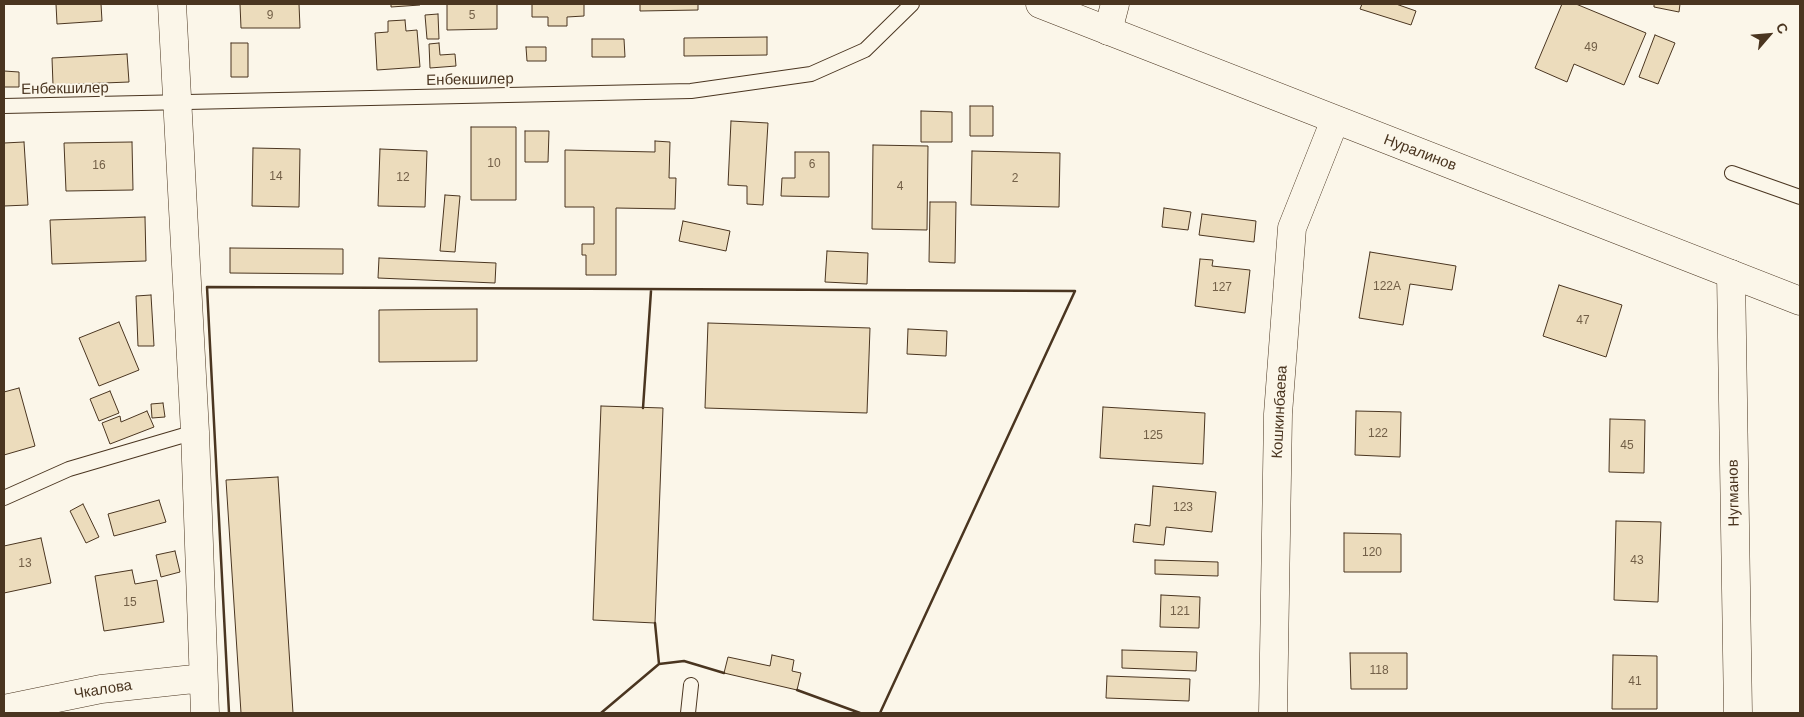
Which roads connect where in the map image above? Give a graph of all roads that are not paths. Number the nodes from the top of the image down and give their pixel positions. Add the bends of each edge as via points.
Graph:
1 (172, 4) edge
2 (912, 4) edge
3 (1040, 4) edge
4 (1115, 4) edge
5 (1108, 31) junction
6 (176, 104) junction
7 (4, 106) edge
8 (1335, 120) junction
9 (1732, 173) dead end
10 (1800, 197) edge
11 (1730, 274) junction
12 (1800, 301) edge
13 (196, 432) junction
14 (4, 498) edge
15 (203, 678) junction
16 (691, 685) dead end
17 (4, 709) edge
18 (205, 713) edge
19 (688, 713) edge
20 (1272, 713) edge
21 (1738, 713) edge

1 - 6 main road
2 - 6 lane, Енбекшилер via 865,50 811,74 691,91
3 - 5 main road, Нуралинов
4 - 5 main road
5 - 8 main road, Нуралинов
6 - 7 lane, Енбекшилер
6 - 13 main road
8 - 11 main road, Нуралинов
8 - 20 main road, Кошкинбаева via 1292,228 1278,414
9 - 10 lane
11 - 12 main road, Нуралинов
11 - 21 main road, Нугманов
13 - 14 lane via 69,469
13 - 15 main road
15 - 17 main road, Чкалова via 101,689
15 - 18 main road
16 - 19 lane

